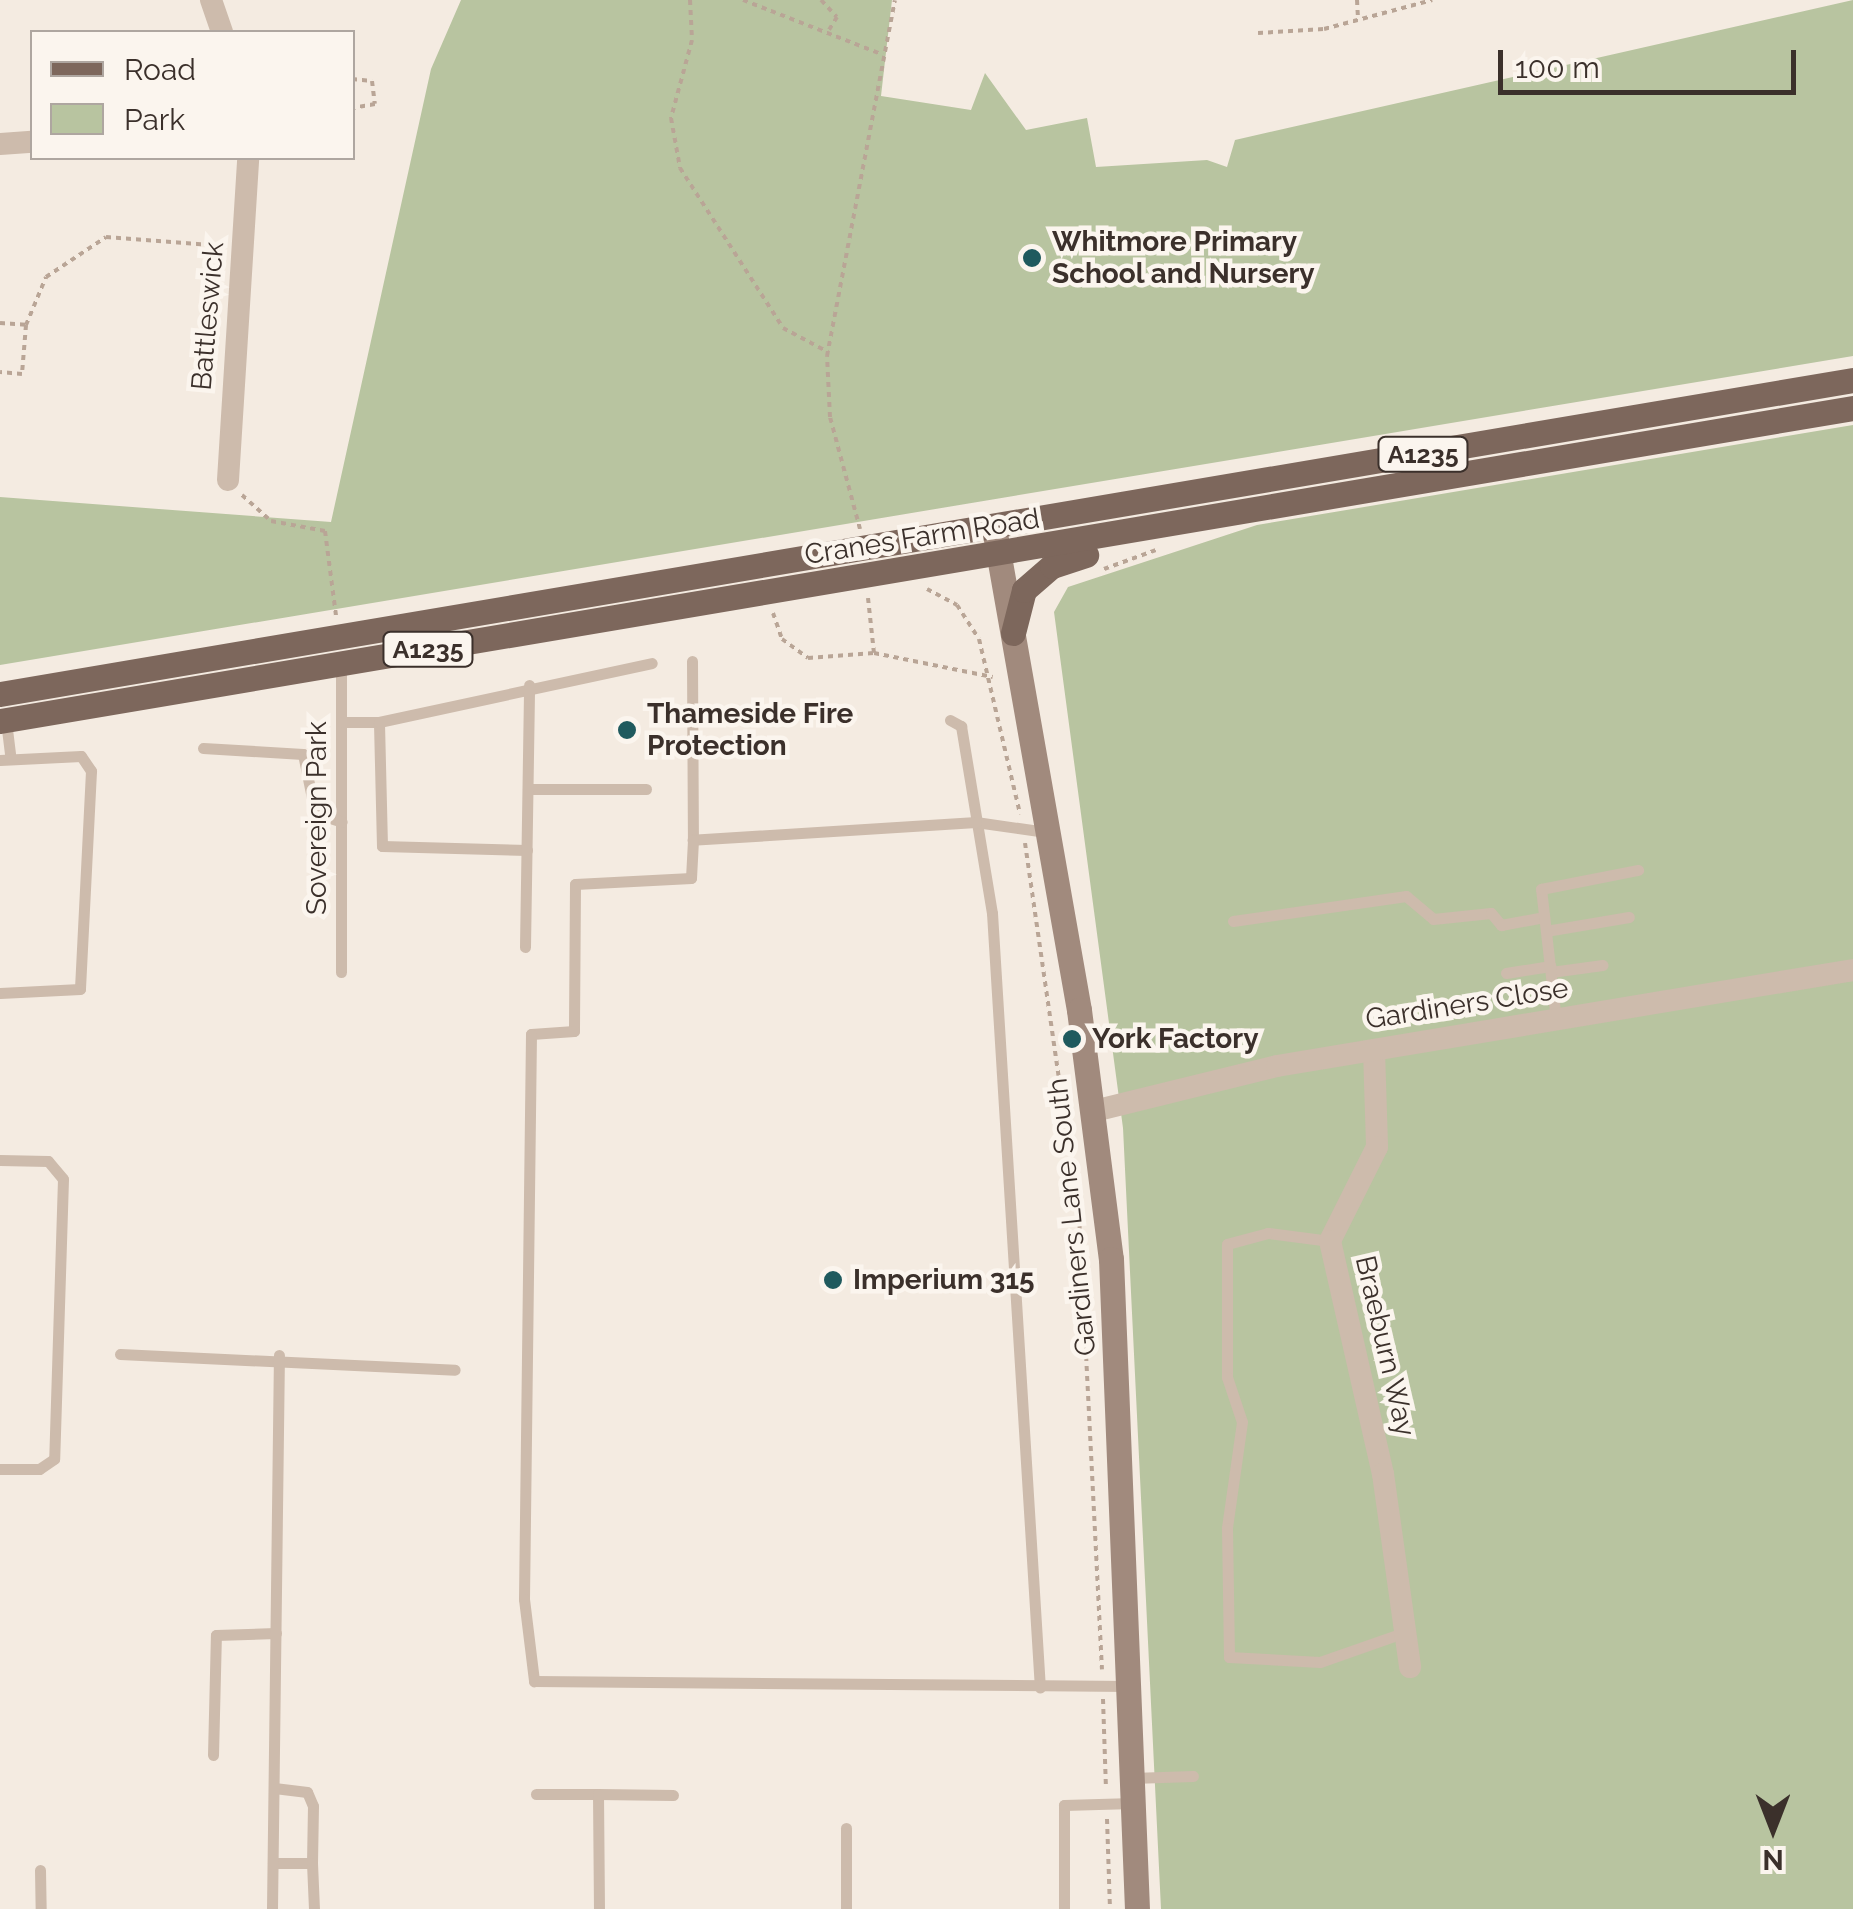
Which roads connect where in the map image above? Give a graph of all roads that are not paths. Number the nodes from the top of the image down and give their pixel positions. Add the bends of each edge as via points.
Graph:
1 (211, 0) edge
2 (221, 30) edge
3 (30, 142) edge
4 (0, 144) edge
5 (248, 160) edge
6 (1853, 380) edge
7 (1853, 408) edge
8 (231, 484) road end
9 (1220, 514) junction
10 (994, 528) junction
11 (999, 555) junction
12 (1013, 633) junction
13 (692, 661) dead end
14 (652, 663) dead end
15 (340, 664) junction
16 (529, 685) junction
17 (0, 694) edge
18 (950, 720) dead end
19 (3, 721) edge
20 (342, 722) junction
21 (379, 722) junction
22 (203, 748) dead end
23 (5, 758) edge
24 (528, 790) junction
25 (646, 790) dead end
26 (342, 822) junction
27 (976, 822) junction
28 (1050, 832) junction
29 (692, 840) junction
30 (527, 850) junction
31 (1638, 870) dead end
32 (1629, 917) dead end
33 (1233, 921) dead end
34 (1545, 924) junction
35 (526, 948) dead end
36 (1603, 965) dead end
37 (1550, 969) junction
38 (1853, 970) edge
39 (341, 972) dead end
40 (1506, 973) dead end
41 (0, 993) edge
42 (1556, 1020) junction
43 (1374, 1050) junction
44 (1094, 1112) junction
45 (0, 1160) edge
46 (1330, 1241) junction
47 (120, 1354) dead end
48 (279, 1361) junction
49 (455, 1370) dead end
50 (0, 1468) edge
51 (276, 1633) junction
52 (1403, 1633) junction
53 (1410, 1667) dead end
54 (1116, 1686) junction
55 (1040, 1688) junction
56 (213, 1755) dead end
57 (1192, 1776) dead end
58 (274, 1788) junction
59 (1133, 1791) junction
60 (536, 1794) dead end
61 (598, 1794) junction
62 (673, 1795) dead end
63 (846, 1828) dead end
64 (312, 1863) junction
65 (273, 1864) junction
66 (40, 1870) dead end
67 (40, 1909) edge
68 (272, 1909) edge
69 (314, 1909) edge
70 (599, 1909) edge
71 (846, 1909) edge
72 (1064, 1909) edge
73 (1137, 1909) edge

1 - 2 street
3 - 4 street
5 - 8 street, Battleswick
6 - 10 main road, Cranes Farm Road / A1235
7 - 9 main road, Cranes Farm Road / A1235
9 - 11 main road, Cranes Farm Road / A1235
9 - 12 main road, A1235 via 1052,566 1024,590
10 - 11 street, Gardiners Lane South
10 - 17 main road, Cranes Farm Road / A1235 via 884,547 856,543
11 - 12 street, Gardiners Lane South
11 - 15 main road, Cranes Farm Road / A1235 via 862,586
12 - 28 street, Gardiners Lane South
13 - 29 lane
14 - 16 lane
15 - 19 main road, Cranes Farm Road / A1235
15 - 20 lane, Sovereign Park
16 - 21 lane
16 - 24 lane
18 - 27 lane via 961,726
19 - 23 lane
20 - 21 lane
20 - 26 lane, Sovereign Park
21 - 30 lane via 382,846
22 - 26 lane via 303,754 315,813
23 - 41 lane via 86,760 89,891 80,989
24 - 25 lane
24 - 30 lane
26 - 39 lane, Sovereign Park
27 - 28 lane
27 - 29 lane
27 - 55 lane via 993,932
28 - 44 street, Gardiners Lane South
29 - 55 lane via 690,878 575,884 574,1030 531,1034 524,1600 534,1681
30 - 35 lane
31 - 34 lane via 1541,890
32 - 34 lane
33 - 34 lane via 1406,896 1433,919 1491,913 1501,925
34 - 37 lane
36 - 37 lane
37 - 40 lane
37 - 42 lane
38 - 42 street, Gardiners Close
42 - 43 street, Gardiners Close
43 - 44 street, Gardiners Close
43 - 46 street, Braeburn Way via 1377,1147
44 - 54 street, Gardiners Lane South via 1112,1259
45 - 50 lane via 48,1161 63,1179 54,1458 40,1468
46 - 52 street, Braeburn Way via 1383,1474
46 - 52 lane via 1268,1233 1227,1244 1227,1377 1242,1422 1227,1528 1228,1657 1320,1662
47 - 48 lane
48 - 49 lane
48 - 51 lane
51 - 56 lane via 216,1635
51 - 58 lane
52 - 53 street, Braeburn Way
54 - 55 lane
54 - 59 street, Gardiners Lane South
57 - 59 lane
58 - 64 lane via 312,1799
58 - 65 lane
59 - 72 lane via 1106,1804 1064,1805
59 - 73 street, Gardiners Lane South
60 - 61 lane
61 - 62 lane
61 - 70 lane
63 - 71 lane
64 - 65 lane
64 - 69 lane
65 - 68 lane
66 - 67 lane

